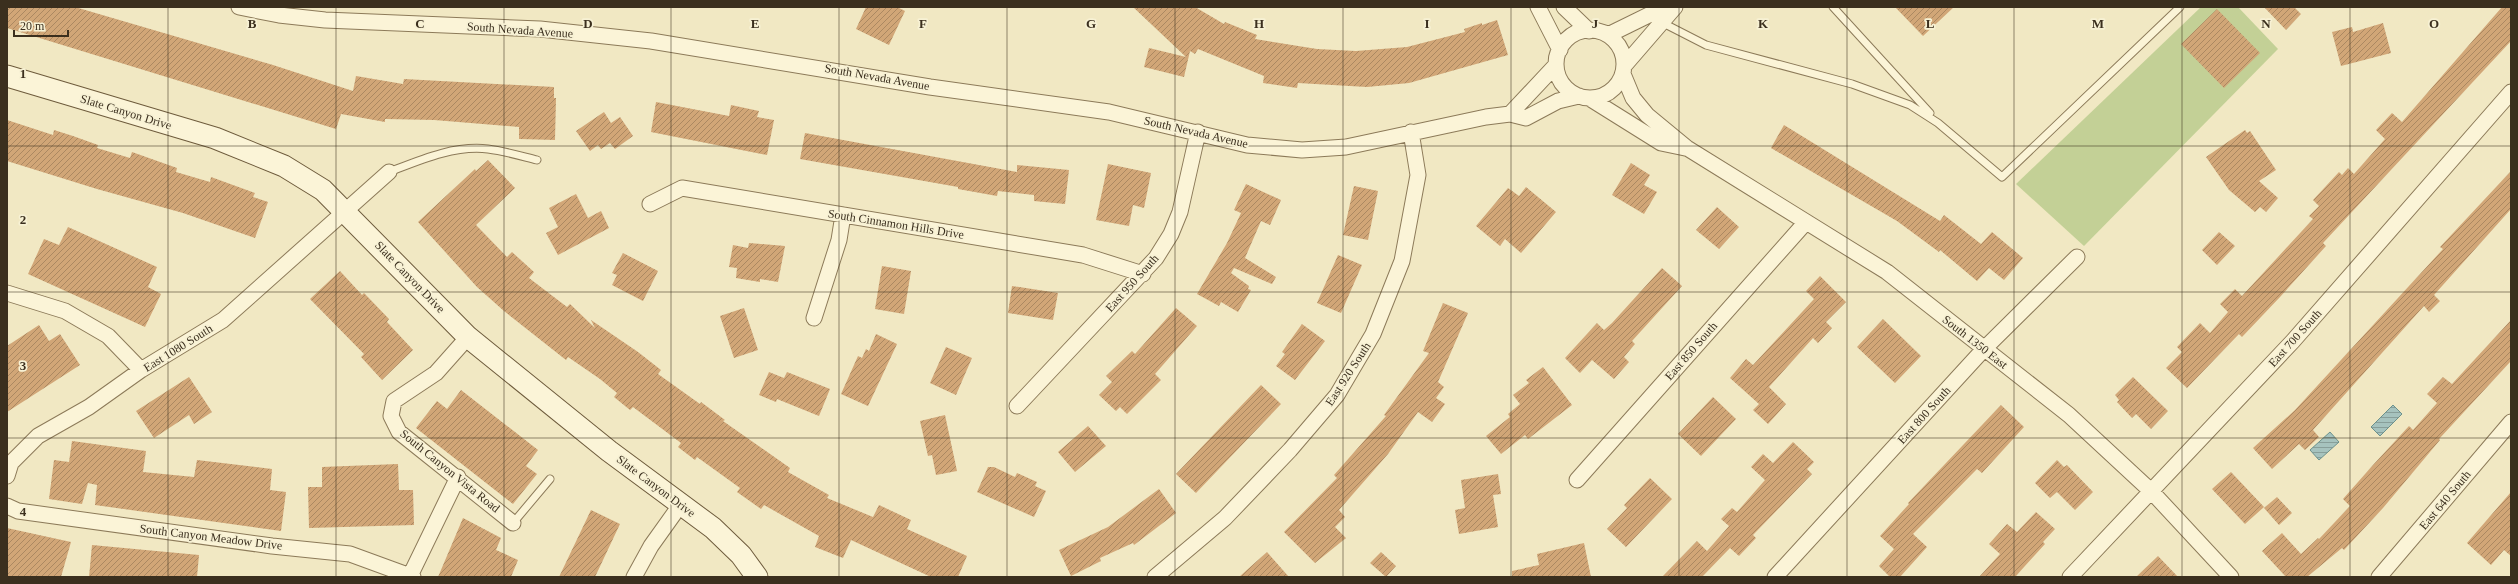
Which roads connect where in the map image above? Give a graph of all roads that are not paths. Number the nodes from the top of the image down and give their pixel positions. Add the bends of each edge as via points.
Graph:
1 (238, 7) edge
2 (1538, 7) edge
3 (1564, 7) edge
4 (1665, 7) edge
5 (1675, 7) edge
6 (1833, 7) edge
7 (2180, 7) edge
8 (1663, 24) junction
9 (1589, 30) junction
10 (1608, 36) junction
11 (1560, 50) junction
12 (1556, 65) junction
13 (1624, 70) junction
14 (7, 76) edge
15 (2511, 92) edge
16 (1584, 97) junction
17 (1510, 114) junction
18 (1938, 123) junction
19 (1198, 132) junction
20 (1411, 132) junction
21 (1687, 148) junction
22 (537, 160) dead end
23 (389, 172) joint
24 (650, 204) dead end
25 (345, 210) junction
26 (843, 215) junction
27 (1806, 222) junction
28 (2077, 257) dead end
29 (1142, 274) junction
30 (7, 293) edge
31 (814, 318) dead end
32 (468, 338) junction
33 (1984, 349) junction
34 (141, 370) junction
35 (1017, 406) dead end
36 (2511, 422) edge
37 (7, 476) edge
38 (458, 477) junction
39 (550, 479) dead end
40 (1577, 480) dead end
41 (2152, 492) junction
42 (681, 504) junction
43 (7, 506) edge
44 (513, 523) joint
45 (411, 576) edge
46 (634, 577) edge
47 (757, 577) edge
48 (1155, 577) edge
49 (1775, 577) edge
50 (2070, 577) edge
51 (2231, 577) edge
52 (2379, 577) edge

1 - 19 street, South Nevada Avenue via 325,20 540,29 651,41 930,87 1109,112
2 - 11 street
3 - 9 street
4 - 10 street
5 - 8 street
6 - 18 lane via 1900,78
7 - 18 lane via 2002,177
8 - 13 street
8 - 18 lane via 1706,45 1852,84 1910,105
9 - 10 street
9 - 11 street via 1572,36
10 - 13 street via 1621,48
11 - 12 street
12 - 16 street via 1562,84
12 - 17 street
13 - 16 street via 1618,84 1610,92 1600,97
13 - 21 street, South 1350 East via 1633,98 1647,115
14 - 25 street, Slate Canyon Drive via 215,138 284,166 323,190
15 - 41 street, East 700 South via 2293,341
16 - 17 street, South Nevada Avenue via 1558,101 1526,118
16 - 21 street, South 1350 East via 1661,143
17 - 20 street, South Nevada Avenue
19 - 20 street, South Nevada Avenue via 1247,145 1302,150 1346,147
19 - 29 street, East 950 South via 1180,212 1156,258
20 - 48 street, East 920 South via 1418,176 1402,262 1373,334 1337,395 1290,450 1225,518
21 - 27 street, South 1350 East
22 - 23 lane via 488,149 467,149 430,156
23 - 25 street, East 1080 South
24 - 26 street, South Cinnamon Hills Drive via 682,188
25 - 32 street, Slate Canyon Drive
25 - 34 street, East 1080 South via 223,320
26 - 29 street, South Cinnamon Hills Drive via 1083,255
26 - 31 street via 839,240
27 - 33 street, South 1350 East via 1887,272
27 - 40 street, East 850 South
28 - 33 street, East 800 South
29 - 35 street, East 950 South
30 - 34 street via 65,311 108,336
32 - 38 street, South Canyon Vista Road via 436,374 394,401 391,416 396,428 405,437
32 - 42 street, Slate Canyon Drive via 609,451
33 - 41 street, South 1350 East via 2069,415
33 - 49 street, East 800 South
34 - 37 street, East 1080 South via 89,407 38,436 11,463
36 - 52 street, East 640 South
38 - 44 street, South Canyon Vista Road
38 - 45 street
39 - 44 lane
41 - 50 street, East 700 South
41 - 51 street, South 1350 East
42 - 46 street via 651,546
42 - 47 street, Slate Canyon Drive via 713,528 735,549
43 - 45 street, South Canyon Meadow Drive via 18,511 92,522 350,554

